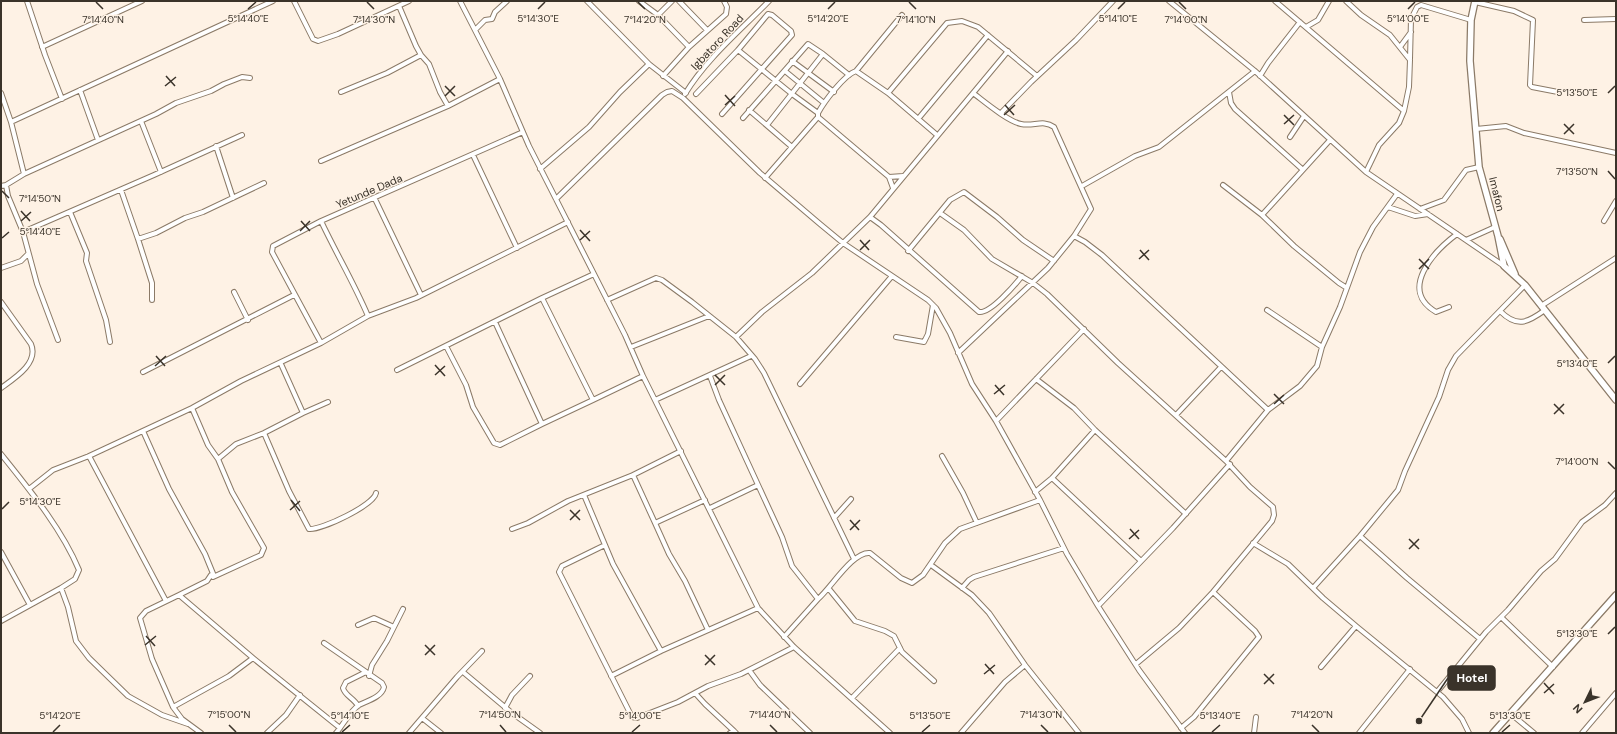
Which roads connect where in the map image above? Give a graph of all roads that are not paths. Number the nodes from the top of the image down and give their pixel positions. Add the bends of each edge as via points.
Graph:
1 (28, 1) edge
2 (142, 1) edge
3 (273, 1) edge
4 (294, 1) edge
5 (409, 1) edge
6 (460, 1) edge
7 (507, 1) edge
8 (587, 1) edge
9 (639, 1) edge
10 (672, 1) edge
11 (679, 1) edge
12 (724, 1) edge
13 (769, 1) edge
14 (1113, 1) edge
15 (1168, 1) edge
16 (1275, 1) edge
17 (1329, 1) edge
18 (1346, 1) edge
19 (1475, 1) edge
20 (1421, 3) edge
21 (399, 6) junction
22 (658, 15) junction
23 (902, 15) dead end
24 (1616, 19) edge
25 (1471, 20) junction
26 (1584, 20) dead end
27 (1300, 22) junction
28 (1306, 27) junction
29 (475, 30) junction
30 (707, 30) junction
31 (1411, 32) junction
32 (988, 35) junction
33 (42, 47) junction
34 (1400, 47) junction
35 (689, 48) junction
36 (738, 50) junction
37 (1008, 51) junction
38 (824, 54) junction
39 (421, 55) junction
40 (1410, 60) junction
41 (792, 61) junction
42 (649, 64) junction
43 (762, 70) junction
44 (785, 71) junction
45 (856, 71) junction
46 (1255, 71) junction
47 (808, 74) junction
48 (849, 75) junction
49 (663, 76) junction
50 (1037, 76) junction
51 (1260, 76) junction
52 (250, 78) dead end
53 (500, 79) junction
54 (775, 81) junction
55 (801, 84) junction
56 (80, 90) junction
57 (341, 92) dead end
58 (834, 92) junction
59 (1229, 92) junction
60 (1558, 92) dead end
61 (1, 93) edge
62 (686, 93) junction
63 (888, 93) junction
64 (973, 93) junction
65 (696, 94) dead end
66 (792, 94) junction
67 (683, 98) junction
68 (62, 99) junction
69 (824, 103) junction
70 (448, 106) junction
71 (749, 110) junction
72 (1404, 111) junction
73 (1001, 113) junction
74 (722, 114) dead end
75 (818, 115) junction
76 (1304, 116) junction
77 (743, 118) dead end
78 (918, 119) junction
79 (141, 121) junction
80 (11, 122) junction
81 (768, 125) junction
82 (1476, 129) junction
83 (523, 132) junction
84 (242, 134) dead end
85 (938, 135) junction
86 (1290, 137) dead end
87 (98, 140) junction
88 (1330, 140) junction
89 (216, 146) junction
90 (792, 147) junction
91 (1616, 153) edge
92 (473, 155) junction
93 (321, 161) dead end
94 (1480, 168) junction
95 (540, 169) junction
96 (1302, 169) junction
97 (161, 172) junction
98 (1366, 172) junction
99 (24, 174) junction
100 (903, 176) junction
101 (889, 177) junction
102 (765, 178) junction
103 (264, 183) dead end
104 (6, 185) junction
105 (1223, 185) dead end
106 (1, 186) edge
107 (1082, 186) junction
108 (893, 188) junction
109 (121, 190) junction
110 (1396, 194) junction
111 (233, 198) junction
112 (375, 199) junction
113 (556, 199) junction
114 (1616, 201) edge
115 (1388, 207) junction
116 (1420, 209) junction
117 (70, 212) junction
118 (940, 213) junction
119 (1428, 214) junction
120 (1262, 215) junction
121 (870, 217) junction
122 (1604, 220) dead end
123 (321, 222) junction
124 (568, 222) junction
125 (1495, 227) junction
126 (23, 232) junction
127 (1457, 234) junction
128 (1074, 236) junction
129 (1498, 236) junction
130 (138, 239) junction
131 (1466, 240) junction
132 (843, 243) junction
133 (517, 248) junction
134 (908, 251) junction
135 (28, 254) junction
136 (1616, 258) edge
137 (1054, 260) junction
138 (1504, 266) junction
139 (1, 268) edge
140 (594, 274) junction
141 (1515, 275) junction
142 (892, 276) junction
143 (1022, 276) junction
144 (1034, 283) junction
145 (1525, 285) junction
146 (1347, 288) junction
147 (234, 292) dead end
148 (294, 295) junction
149 (421, 295) junction
150 (542, 298) junction
151 (152, 300) dead end
152 (607, 300) junction
153 (1, 302) edge
154 (933, 305) junction
155 (1449, 307) dead end
156 (1543, 308) junction
157 (1267, 310) dead end
158 (1500, 311) junction
159 (368, 316) junction
160 (709, 316) junction
161 (248, 320) junction
162 (494, 322) junction
163 (1084, 329) junction
164 (736, 337) junction
165 (896, 337) dead end
166 (58, 340) dead end
167 (110, 342) dead end
168 (321, 343) junction
169 (446, 346) junction
170 (631, 347) junction
171 (1322, 347) junction
172 (958, 353) junction
173 (751, 356) junction
174 (281, 364) junction
175 (1221, 367) junction
176 (397, 370) dead end
177 (143, 372) dead end
178 (643, 376) junction
179 (710, 376) junction
180 (1036, 379) junction
181 (800, 384) dead end
182 (1, 388) edge
183 (593, 400) junction
184 (655, 400) junction
185 (1616, 400) edge
186 (328, 402) dead end
187 (192, 408) junction
188 (1268, 410) junction
189 (303, 413) junction
190 (1176, 415) junction
191 (996, 421) junction
192 (542, 424) junction
193 (1095, 430) junction
194 (143, 431) junction
195 (264, 433) junction
196 (681, 451) junction
197 (1, 454) edge
198 (90, 456) junction
199 (942, 456) dead end
200 (218, 459) junction
201 (1228, 462) junction
202 (633, 475) junction
203 (1052, 478) junction
204 (758, 486) junction
205 (29, 489) junction
206 (1035, 492) junction
207 (376, 493) dead end
208 (1616, 493) edge
209 (584, 495) junction
210 (851, 499) dead end
211 (705, 500) junction
212 (1040, 500) junction
213 (710, 508) junction
214 (1186, 514) junction
215 (834, 518) junction
216 (655, 523) junction
217 (977, 523) junction
218 (512, 529) dead end
219 (1360, 536) junction
220 (1252, 542) junction
221 (605, 545) junction
222 (1064, 548) junction
223 (1, 552) edge
224 (854, 559) junction
225 (1141, 561) junction
226 (931, 565) junction
227 (209, 578) junction
228 (61, 588) junction
229 (962, 588) junction
230 (1313, 588) junction
231 (829, 589) junction
232 (1213, 592) junction
233 (179, 595) junction
234 (1616, 595) edge
235 (818, 599) junction
236 (166, 601) junction
237 (30, 605) junction
238 (1098, 606) junction
239 (758, 608) junction
240 (403, 609) dead end
241 (1501, 617) junction
242 (1, 621) edge
243 (358, 625) dead end
244 (1356, 626) junction
245 (394, 627) junction
246 (708, 630) junction
247 (784, 636) junction
248 (1480, 639) junction
249 (324, 643) dead end
250 (794, 647) junction
251 (900, 648) junction
252 (482, 651) dead end
253 (661, 651) junction
254 (253, 658) junction
255 (1136, 664) junction
256 (1025, 665) junction
257 (1321, 666) dead end
258 (1553, 667) junction
259 (1410, 669) junction
260 (749, 670) junction
261 (463, 672) junction
262 (364, 673) junction
263 (369, 676) junction
264 (530, 676) dead end
265 (610, 676) junction
266 (934, 681) dead end
267 (1437, 692) junction
268 (695, 693) junction
269 (1616, 693) edge
270 (300, 695) junction
271 (852, 698) junction
272 (358, 706) junction
273 (173, 708) junction
274 (505, 708) junction
275 (1511, 714) junction
276 (1256, 717) dead end
277 (422, 718) junction
278 (188, 724) junction
279 (340, 728) junction
280 (1181, 728) junction
281 (733, 732) edge
282 (201, 733) edge
283 (267, 733) edge
284 (336, 733) edge
285 (409, 733) edge
286 (441, 733) edge
287 (540, 733) edge
288 (810, 733) edge
289 (890, 733) edge
290 (961, 733) edge
291 (1079, 733) edge
292 (1185, 733) edge
293 (1254, 733) edge
294 (1359, 733) edge
295 (1469, 733) edge
296 (1493, 733) edge
297 (1534, 733) edge
298 (1582, 733) edge

1 - 33 street
2 - 33 street
3 - 56 street
4 - 21 street via 313,39 318,41
5 - 21 street
6 - 29 street
7 - 29 street via 495,12 492,19 485,20
8 - 42 street
9 - 22 street
10 - 22 street
11 - 30 street
12 - 30 street via 727,7 726,14
13 - 62 street, Igbatoro Road via 715,56
14 - 50 street
15 - 46 street
16 - 27 street
17 - 28 street via 1318,20
18 - 34 street via 1390,35
19 - 25 street, Imafon
19 - 60 street via 1514,11 1533,20 1530,84 1532,87
20 - 25 street
20 - 31 street via 1411,19
21 - 39 street
22 - 35 street
23 - 45 street
24 - 26 street
25 - 82 street, Imafon via 1470,61
27 - 28 street
27 - 51 street
28 - 72 street
29 - 53 street
30 - 35 street
31 - 34 street
31 - 40 street
32 - 37 street
32 - 63 street via 968,22 947,22
32 - 78 street
33 - 68 street
34 - 40 street
35 - 49 street
36 - 43 street
36 - 43 street via 768,14 772,15 791,31 792,35
36 - 65 street
37 - 50 street
37 - 64 street
38 - 41 street via 808,44
38 - 47 street
38 - 48 street
39 - 57 street via 387,73
39 - 70 street via 429,64
40 - 72 street via 1409,87
41 - 44 street
41 - 47 street
42 - 49 street
42 - 95 street via 589,127
43 - 54 street
43 - 74 street
44 - 54 street
44 - 55 street
45 - 48 street
45 - 63 street
46 - 51 street
46 - 59 street
47 - 55 street
47 - 58 street
48 - 58 street
49 - 62 street
50 - 73 street
51 - 76 street
52 - 79 street via 242,77 224,84 212,91 176,103
53 - 70 street
53 - 83 street
54 - 66 street
54 - 71 street
55 - 66 street
55 - 69 street
56 - 68 street
56 - 87 street
58 - 69 street
59 - 96 street via 1234,109
59 - 107 street via 1159,147 1135,156
61 - 80 street
62 - 67 street, Igbatoro Road
63 - 78 street
64 - 73 street
64 - 85 street
66 - 75 street
66 - 81 street
67 - 102 street
67 - 113 street via 672,92 662,95
68 - 80 street
69 - 75 street
70 - 93 street
71 - 77 street
71 - 81 street
72 - 98 street via 1399,123 1379,146
73 - 107 street via 1020,124 1042,122 1054,127
75 - 90 street
75 - 101 street
76 - 86 street
76 - 88 street
78 - 85 street
79 - 87 street
79 - 97 street
80 - 99 street
81 - 90 street
82 - 91 street via 1506,126 1524,133
82 - 94 street, Imafon
83 - 92 street, Yetunde Dada
83 - 95 street
84 - 89 street
85 - 100 street
87 - 99 street
88 - 96 street
88 - 98 street
89 - 97 street
89 - 111 street
90 - 102 street
92 - 112 street, Yetunde Dada
92 - 133 street
94 - 116 street via 1466,170 1444,200
94 - 125 street, Imafon
95 - 113 street
96 - 120 street
97 - 109 street
98 - 110 street
99 - 104 street
100 - 101 street
100 - 108 street
101 - 108 street
102 - 132 street
103 - 111 street
104 - 106 street
104 - 126 street
105 - 120 street
107 - 128 street via 1091,209
108 - 121 street
109 - 117 street
109 - 130 street
110 - 115 street
110 - 116 street
111 - 130 street
112 - 123 street, Yetunde Dada
112 - 149 street
113 - 124 street
114 - 122 street
115 - 119 street via 1415,216
115 - 146 street via 1364,242
116 - 119 street
117 - 126 street
117 - 167 street via 87,252 86,261 106,320
118 - 134 street
118 - 137 street via 950,200 964,192 1023,240
118 - 143 street via 964,230 992,259
119 - 127 street
120 - 146 street via 1294,246
121 - 132 street
121 - 134 street
123 - 148 street, Yetunde Dada via 273,246 272,249
123 - 159 street
124 - 133 street
124 - 140 street
125 - 129 street, Imafon
125 - 131 street
126 - 135 street
127 - 131 street
127 - 155 street via 1447,241 1420,276 1420,293 1430,309 1436,312
128 - 137 street
128 - 175 street via 1102,255
129 - 138 street
129 - 141 street
130 - 151 street via 152,282
131 - 138 street
132 - 142 street
132 - 164 street via 812,273 762,312
133 - 149 street
134 - 143 street via 982,313 1001,299
135 - 139 street via 21,261
135 - 166 street
136 - 156 street
137 - 144 street
138 - 141 street
140 - 150 street
140 - 152 street
141 - 145 street
142 - 154 street
142 - 181 street
143 - 144 street
144 - 163 street
144 - 172 street
145 - 156 street
145 - 158 street
146 - 171 street
147 - 161 street
148 - 161 street
148 - 168 street via 306,312
149 - 159 street
150 - 162 street
150 - 183 street
152 - 160 street via 656,278
152 - 170 street
153 - 182 street via 34,351 33,359 25,368
154 - 165 street via 924,342
154 - 172 street via 950,333
156 - 158 street via 1532,320 1522,322 1514,322
156 - 185 street
157 - 171 street
158 - 219 street via 1456,356 1402,484
159 - 168 street
160 - 164 street
160 - 170 street
161 - 177 street
162 - 169 street
162 - 192 street
163 - 180 street
163 - 190 street
164 - 173 street
168 - 174 street
169 - 176 street
169 - 192 street via 466,385 473,407 494,443 500,445
170 - 178 street
171 - 188 street via 1317,366 1309,377
172 - 191 street via 977,394
173 - 179 street
173 - 215 street via 764,373
174 - 187 street
174 - 189 street
175 - 188 street
175 - 190 street
178 - 183 street
178 - 184 street
179 - 184 street
179 - 204 street
180 - 191 street
180 - 193 street via 1074,408
183 - 192 street
184 - 196 street
186 - 189 street
187 - 194 street
187 - 200 street via 208,445
188 - 201 street
189 - 195 street
190 - 201 street
191 - 206 street
193 - 203 street
193 - 214 street
194 - 198 street
194 - 227 street via 169,489 205,554 214,576 211,575
195 - 200 street via 236,444
195 - 207 street via 309,530 336,521 362,507 376,497
196 - 202 street
196 - 211 street
197 - 205 street
198 - 205 street via 53,470
198 - 236 street
199 - 217 street
200 - 227 street via 232,492 264,548 261,555
201 - 214 street
201 - 220 street via 1250,487 1273,507 1272,521
202 - 209 street
202 - 216 street
203 - 206 street
203 - 225 street
204 - 213 street
204 - 235 street via 782,536 792,566
205 - 228 street via 79,570 75,579
206 - 212 street
208 - 241 street via 1605,505 1585,518 1555,559 1541,571
209 - 218 street
209 - 221 street
210 - 215 street
211 - 213 street
211 - 216 street
212 - 217 street
212 - 222 street
213 - 239 street
214 - 225 street
215 - 224 street
216 - 246 street
217 - 226 street via 960,529 950,537
219 - 230 street
219 - 248 street
220 - 230 street via 1288,564
220 - 232 street
221 - 253 street
221 - 265 street via 562,566 559,572
222 - 229 street via 974,577
222 - 238 street
223 - 237 street
224 - 226 street via 864,553 870,554 901,578 912,583
224 - 231 street
225 - 238 street
226 - 229 street
227 - 233 street
228 - 237 street
228 - 278 street via 76,641 89,658 128,696 162,715
229 - 256 street via 989,613
230 - 244 street
231 - 235 street
231 - 251 street via 855,621 885,631 898,640
232 - 255 street via 1172,635
232 - 280 street via 1259,637 1194,717
233 - 236 street
233 - 254 street
234 - 258 street
235 - 247 street
236 - 273 street via 146,610 140,618 152,659
237 - 242 street
238 - 255 street
239 - 246 street
239 - 247 street
240 - 245 street
241 - 248 street
241 - 258 street
243 - 245 street via 374,618
244 - 257 street
244 - 259 street
245 - 263 street via 372,664
246 - 253 street
247 - 250 street
248 - 267 street
249 - 262 street
250 - 260 street
250 - 271 street
251 - 266 street
251 - 271 street
252 - 261 street
253 - 265 street
254 - 270 street
254 - 273 street via 229,676
255 - 280 street
256 - 290 street via 1005,682
256 - 291 street
258 - 275 street
259 - 267 street
259 - 294 street
260 - 268 street
260 - 288 street via 760,685
261 - 274 street
261 - 277 street
262 - 263 street
262 - 272 street via 346,682 343,688 344,693 353,698
263 - 272 street via 382,683 384,691
264 - 274 street via 512,695
265 - 268 street via 629,714 635,718 662,709
267 - 295 street via 1449,702
268 - 281 street
269 - 298 street
270 - 279 street
270 - 283 street via 286,715
271 - 289 street
272 - 279 street
273 - 278 street
274 - 287 street
275 - 296 street
275 - 297 street
276 - 293 street
277 - 285 street
277 - 286 street
278 - 282 street
279 - 284 street
280 - 292 street

